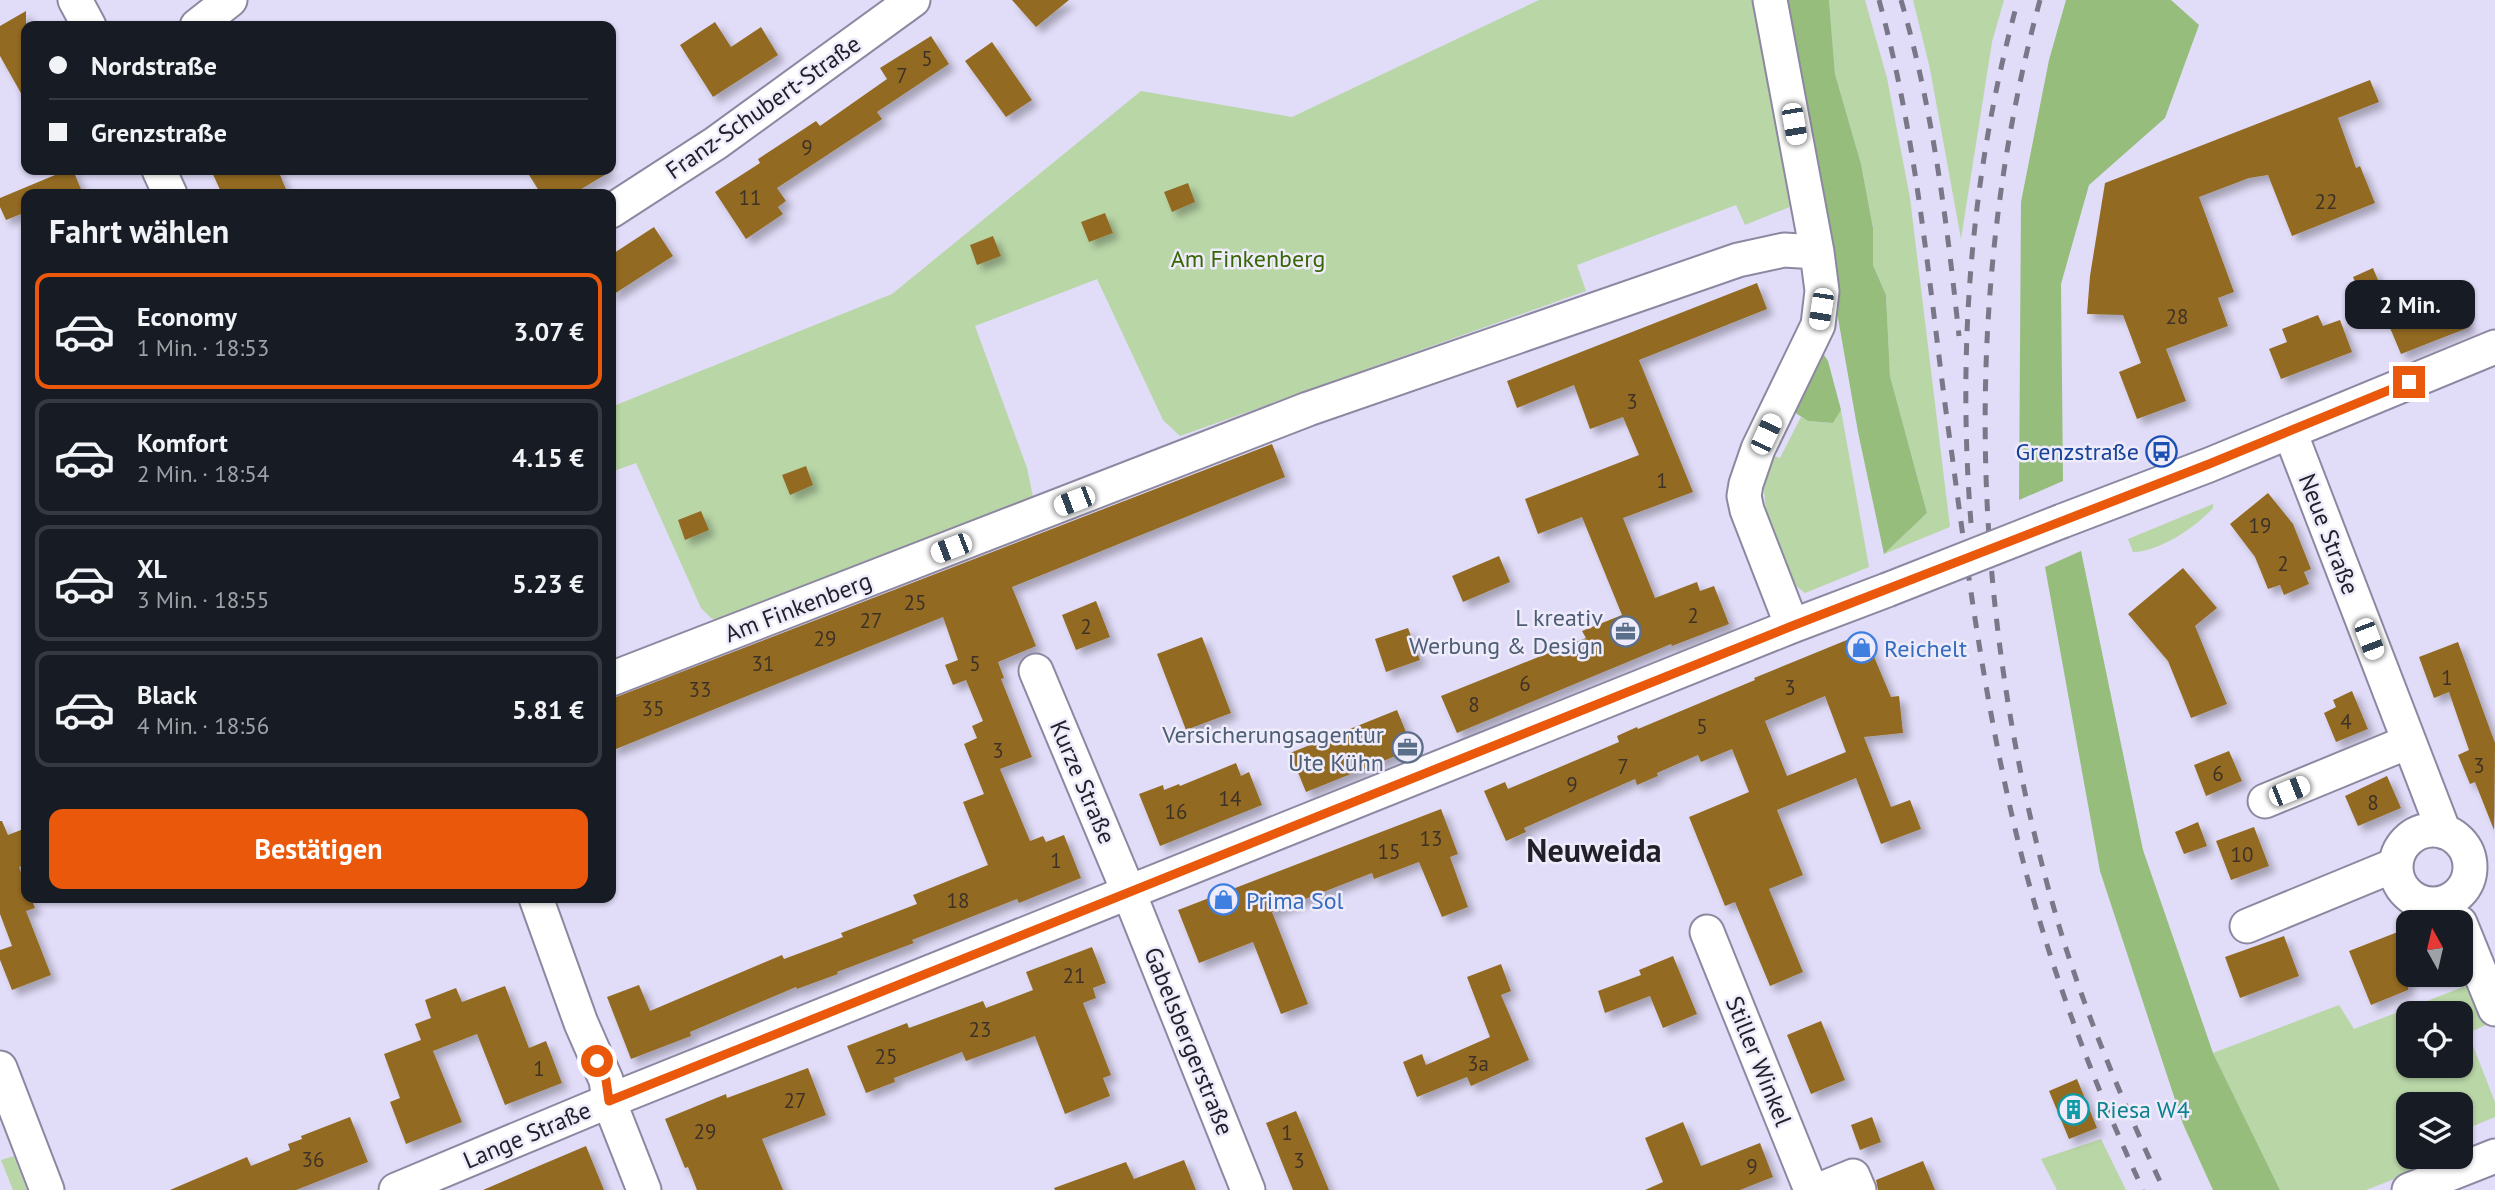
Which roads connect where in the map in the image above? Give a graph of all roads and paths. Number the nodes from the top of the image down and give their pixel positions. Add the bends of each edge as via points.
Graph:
1 (75, 0) edge
2 (230, 0) edge
3 (913, 0) edge
4 (1770, 0) edge
5 (86, 21) edge
6 (203, 21) edge
7 (616, 208) edge
8 (1818, 252) junction
9 (2495, 347) edge
10 (2290, 432) junction
11 (1792, 626) junction
12 (1036, 671) dead end
13 (616, 677) edge
14 (2408, 742) junction
15 (2265, 801) dead end
16 (2444, 832) junction
17 (2395, 865) junction
18 (1129, 892) junction
19 (538, 903) edge
20 (2450, 910) edge
21 (2457, 910) edge
22 (2247, 926) dead end
23 (1707, 932) dead end
24 (2473, 955) edge
25 (2495, 1009) edge
26 (0, 1068) edge
27 (609, 1101) junction
28 (2495, 1156) edge
29 (47, 1190) edge
30 (396, 1190) edge
31 (644, 1190) edge
32 (1248, 1190) edge
33 (1811, 1190) edge
34 (1819, 1190) edge
35 (1859, 1190) edge
36 (2409, 1190) edge

1 - 5 street
2 - 6 street
3 - 7 street, Franz-Schubert-Straße via 716,143
4 - 8 street
8 - 11 street via 1822,291 1818,325 1758,449 1744,496
8 - 13 street, Am Finkenberg via 1784,250 1738,260 1308,409
9 - 10 street
10 - 11 street, Lange Straße, bridge
10 - 14 street, Neue Straße
11 - 18 street, Lange Straße
12 - 18 street, Kurze Straße
14 - 15 street
14 - 16 street, Neue Straße
16 - 17 street via 2425,831 2408,839
16 - 21 street via 2460,841 2469,858 2469,877 2459,894
17 - 20 street via 2401,887 2418,902 2441,904
17 - 22 street
18 - 27 street, Lange Straße
18 - 32 street, Gabelsbergerstraße
19 - 27 street via 606,1080
23 - 33 street, Stiller Winkel
24 - 25 street
26 - 29 street
27 - 30 street, Lange Straße
27 - 31 street
28 - 36 street
34 - 35 street via 1853,1176

